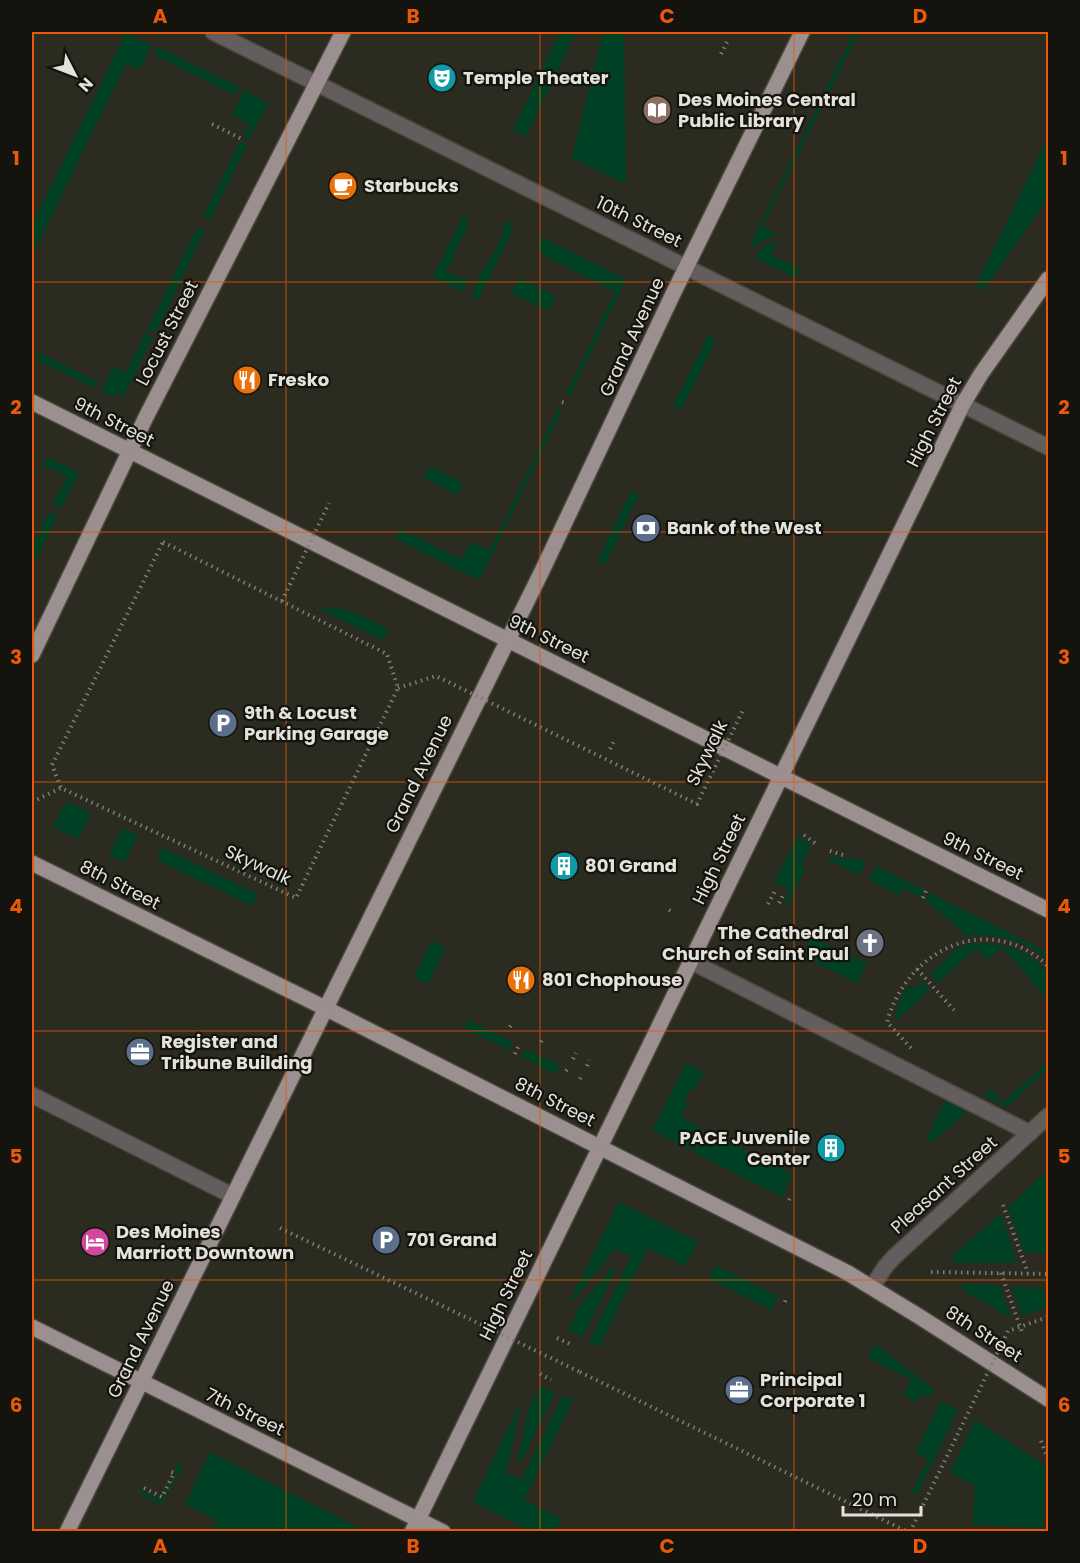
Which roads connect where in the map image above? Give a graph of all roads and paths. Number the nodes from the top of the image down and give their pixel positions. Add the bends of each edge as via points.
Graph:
1 (213, 32) edge
2 (343, 32) edge
3 (802, 32) edge
4 (727, 42) dead end
5 (721, 54) dead end
6 (317, 83) junction
7 (212, 124) dead end
8 (242, 139) dead end
9 (687, 267) junction
10 (1048, 279) edge
11 (32, 402) edge
12 (963, 404) junction
13 (1048, 447) edge
14 (129, 452) junction
15 (329, 503) dead end
16 (282, 601) junction
17 (36, 633) edge
18 (508, 640) junction
19 (32, 655) edge
20 (398, 688) junction
21 (743, 710) dead end
22 (615, 739) dead end
23 (610, 749) dead end
24 (782, 776) junction
25 (61, 788) junction
26 (32, 802) edge
27 (804, 835) dead end
28 (816, 844) dead end
29 (830, 851) dead end
30 (843, 855) dead end
31 (32, 863) edge
32 (775, 891) dead end
33 (926, 891) dead end
34 (783, 895) dead end
35 (923, 898) dead end
36 (779, 903) dead end
37 (768, 904) dead end
38 (1048, 910) edge
39 (690, 961) junction
40 (1048, 966) edge
41 (917, 969) junction
42 (325, 1008) junction
43 (954, 1010) dead end
44 (882, 1015) dead end
45 (513, 1022) dead end
46 (888, 1022) junction
47 (510, 1027) dead end
48 (543, 1036) dead end
49 (541, 1042) dead end
50 (519, 1045) dead end
51 (911, 1048) dead end
52 (576, 1053) dead end
53 (514, 1054) dead end
54 (573, 1059) dead end
55 (589, 1060) dead end
56 (587, 1066) dead end
57 (583, 1074) dead end
58 (580, 1079) dead end
59 (32, 1095) edge
60 (1048, 1116) edge
61 (1030, 1133) junction
62 (600, 1147) junction
63 (792, 1195) dead end
64 (233, 1196) junction
65 (789, 1200) dead end
66 (1003, 1205) dead end
67 (280, 1228) dead end
68 (931, 1272) dead end
69 (1002, 1273) junction
70 (1028, 1273) junction
71 (1048, 1274) edge
72 (872, 1287) junction
73 (1048, 1317) edge
74 (32, 1327) edge
75 (1022, 1332) dead end
76 (557, 1338) dead end
77 (570, 1344) dead end
78 (540, 1374) dead end
79 (551, 1380) dead end
80 (141, 1382) junction
81 (1048, 1399) edge
82 (1041, 1441) dead end
83 (1048, 1459) edge
84 (172, 1472) dead end
85 (144, 1488) dead end
86 (415, 1525) edge
87 (931, 1531) edge
88 (67, 1532) edge
89 (443, 1532) edge
90 (909, 1532) edge
91 (937, 1532) edge

1 - 6 street, 10th Street
2 - 6 main road, Locust Street
3 - 9 main road, Grand Avenue
4 - 5 path
6 - 9 street, 10th Street
6 - 14 main road, Locust Street
7 - 8 path
9 - 12 street, 10th Street
9 - 18 main road, Grand Avenue
10 - 12 main road, High Street
11 - 14 main road, 9th Street
12 - 13 street, 10th Street
12 - 24 main road, High Street
14 - 17 main road, Locust Street
14 - 18 main road, 9th Street
15 - 16 path, bridge
16 - 20 path via 387,654
16 - 25 path via 163,542 51,765
17 - 19 main road, Locust Street
18 - 24 main road, 9th Street
18 - 42 main road, Grand Avenue
20 - 21 path, Skywalk, bridge via 436,676 697,804
20 - 25 path, Skywalk via 296,898
22 - 23 path
24 - 38 main road, 9th Street
24 - 39 main road, High Street
25 - 26 path
27 - 28 path
29 - 30 path
31 - 42 main road, 8th Street
32 - 37 path
33 - 35 path
34 - 36 path
39 - 61 street
39 - 62 main road, High Street
40 - 41 path via 1017,944 985,939 939,951
41 - 43 path
41 - 46 path via 895,1000
42 - 62 main road, 8th Street
42 - 64 main road, Grand Avenue
44 - 46 path
45 - 47 path
46 - 51 path
48 - 49 path
50 - 53 path
52 - 54 path
55 - 56 path
57 - 58 path
59 - 64 street
60 - 61 street, Pleasant Street
61 - 72 street, Pleasant Street via 894,1257
62 - 72 main road, 8th Street
62 - 86 main road, High Street
63 - 65 path
64 - 80 main road, Grand Avenue
66 - 70 path
67 - 90 path, bridge
68 - 69 path
69 - 70 path
69 - 75 path
70 - 71 path
72 - 81 main road, 8th Street
73 - 90 path, bridge via 1008,1331
74 - 80 main road, 7th Street
76 - 77 path
78 - 79 path
80 - 86 main road, 7th Street
80 - 88 main road, Grand Avenue
82 - 83 path
84 - 85 path via 162,1497
86 - 89 main road, 7th Street
87 - 91 path

